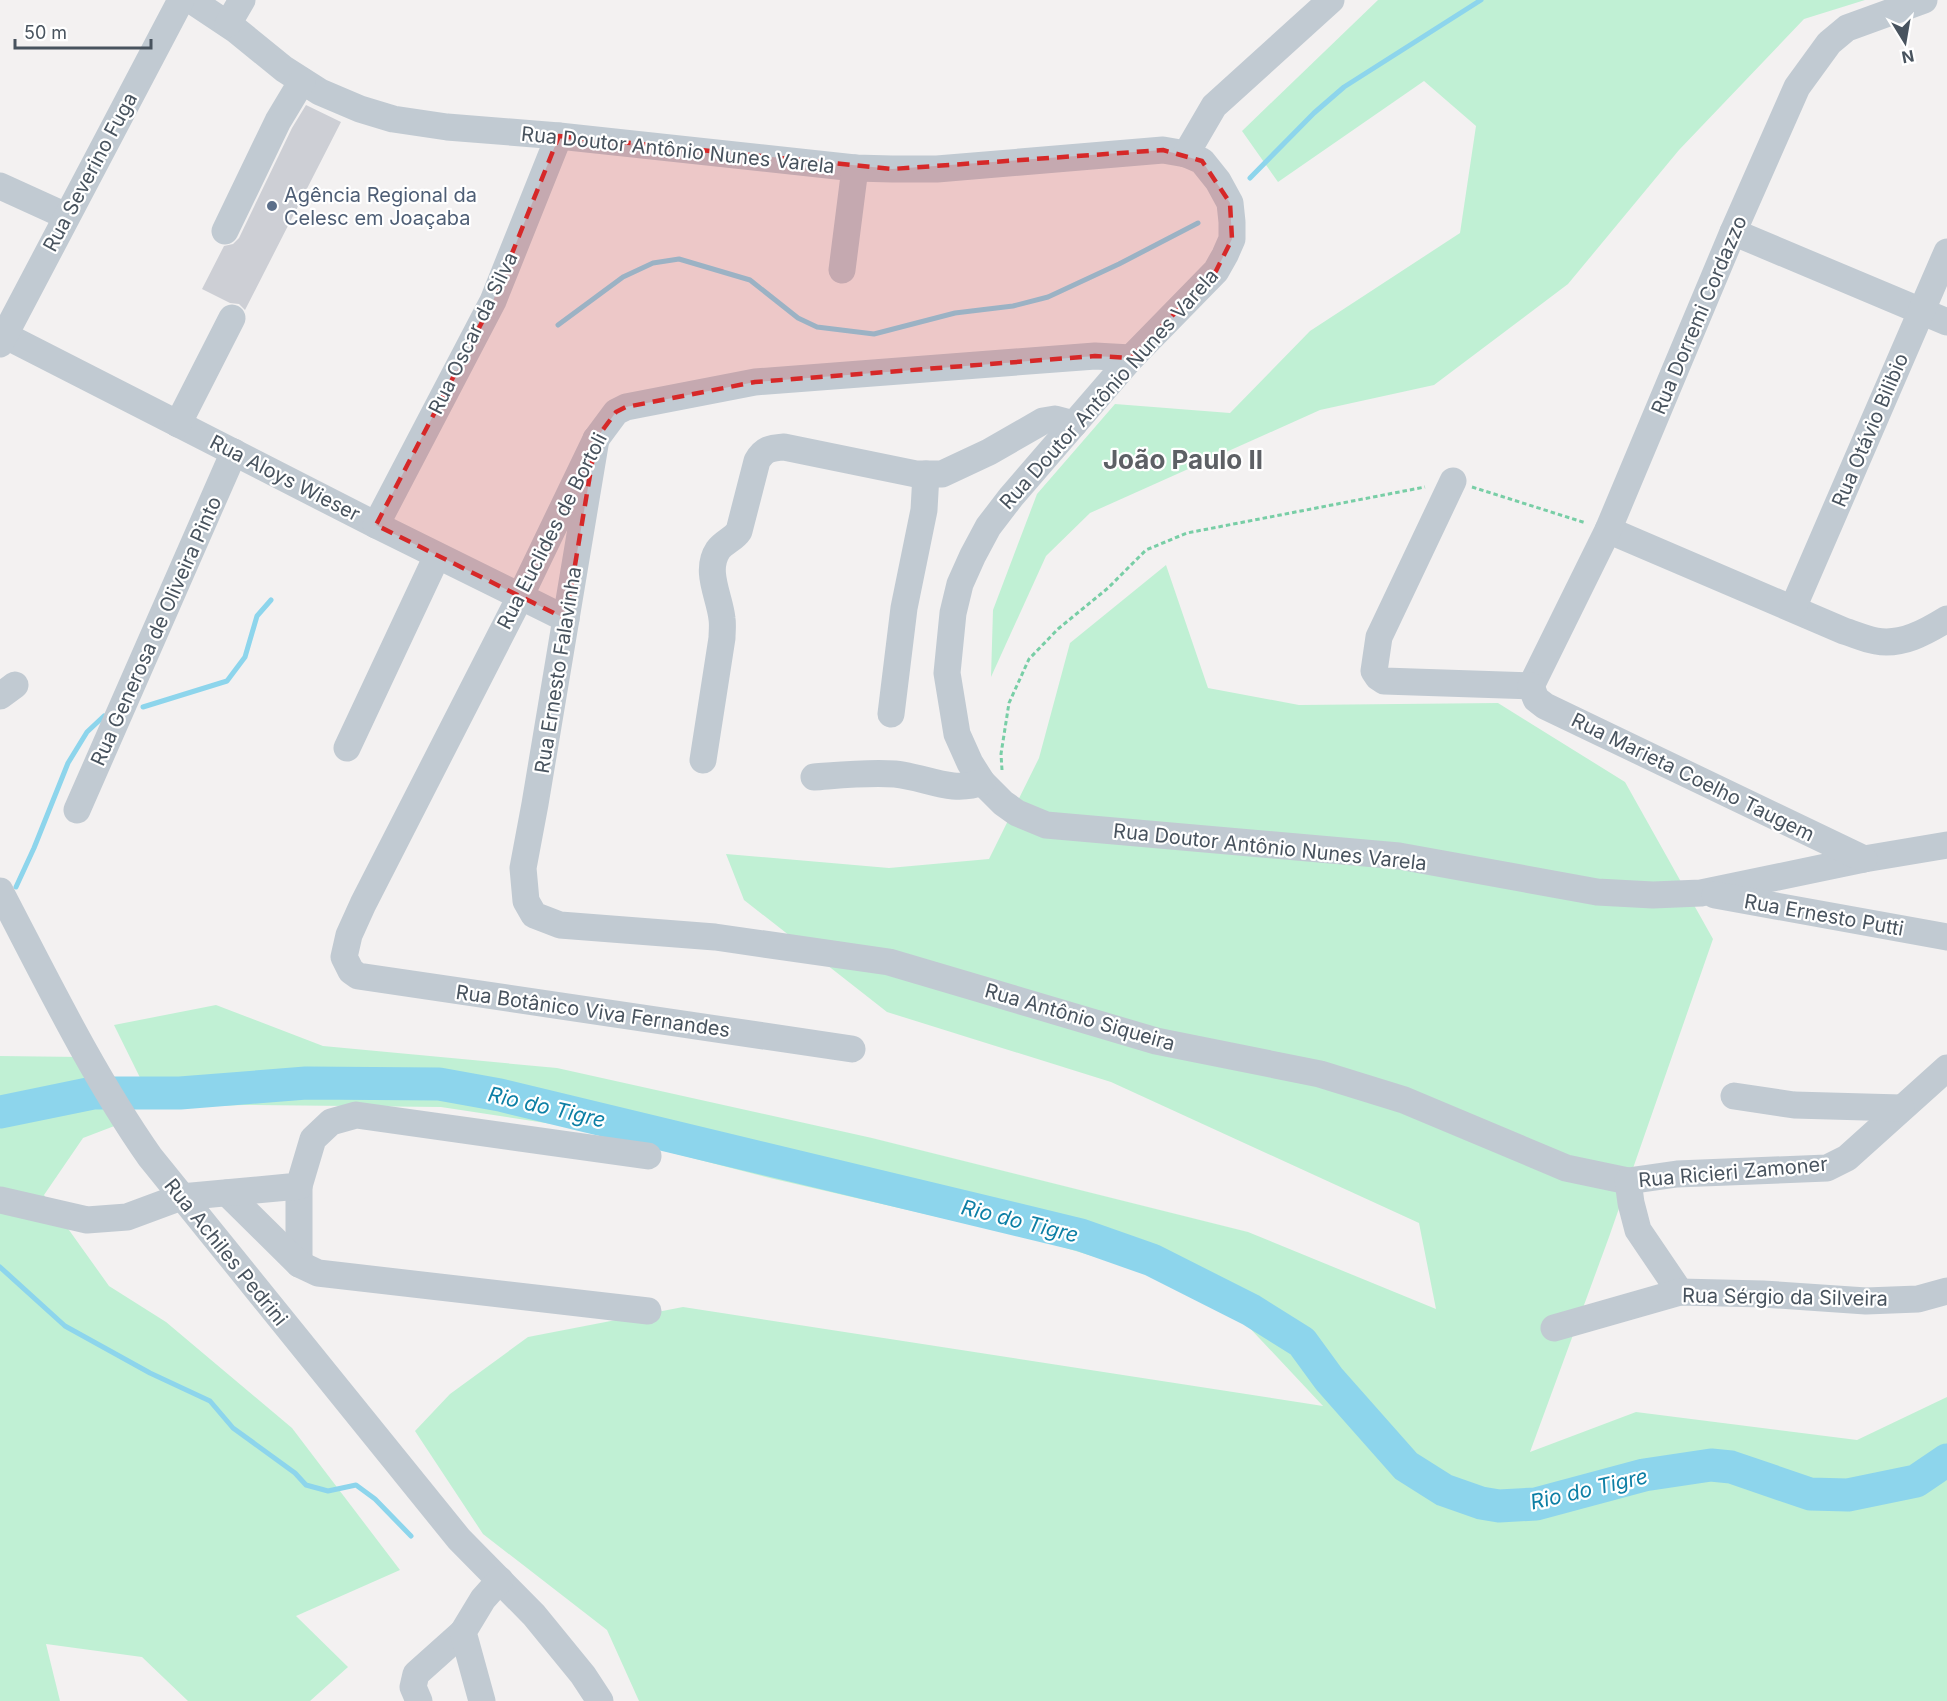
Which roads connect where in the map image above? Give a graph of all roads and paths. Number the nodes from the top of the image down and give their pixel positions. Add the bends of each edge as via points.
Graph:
1 (181, 0) edge
2 (191, 0) edge
3 (242, 0) edge
4 (1331, 0) edge
5 (1924, 0) edge
6 (228, 24) junction
7 (302, 81) junction
8 (559, 136) junction
9 (1186, 154) junction
10 (855, 168) junction
11 (0, 186) edge
12 (66, 216) junction
13 (225, 231) dead end
14 (1733, 232) junction
15 (1947, 252) edge
16 (842, 270) dead end
17 (1922, 310) junction
18 (232, 318) dead end
19 (1947, 322) edge
20 (2, 339) edge
21 (1131, 358) junction
22 (178, 424) junction
23 (1074, 424) junction
24 (596, 439) junction
25 (234, 452) junction
26 (926, 474) junction
27 (1453, 481) junction
28 (376, 525) junction
29 (1608, 530) junction
30 (437, 556) junction
31 (520, 597) junction
32 (1793, 608) junction
33 (566, 619) junction
34 (1947, 619) edge
35 (1531, 686) junction
36 (891, 714) dead end
37 (348, 748) dead end
38 (703, 760) dead end
39 (814, 777) dead end
40 (982, 782) junction
41 (1003, 802) junction
42 (77, 810) dead end
43 (1947, 845) edge
44 (1864, 859) junction
45 (0, 891) edge
46 (1701, 893) junction
47 (526, 901) joint
48 (1947, 937) edge
49 (344, 957) joint
50 (852, 1049) dead end
51 (1947, 1068) edge
52 (1734, 1096) dead end
53 (1901, 1108) junction
54 (648, 1156) dead end
55 (1628, 1181) junction
56 (299, 1186) junction
57 (227, 1193) junction
58 (181, 1197) junction
59 (0, 1200) edge
60 (299, 1264) junction
61 (1947, 1291) edge
62 (1680, 1292) junction
63 (648, 1311) dead end
64 (1554, 1328) dead end
65 (500, 1580) junction
66 (463, 1632) junction
67 (419, 1701) edge
68 (482, 1701) edge
69 (600, 1701) edge

1 - 12 street, Rua Severino Fuga
2 - 6 street, Rua Doutor Antônio Nunes Varela
3 - 6 street
4 - 9 street via 1214,106
5 - 14 street, Rua Dorremi Cordazzo via 1847,28 1829,43 1797,87
6 - 7 street, Rua Doutor Antônio Nunes Varela
7 - 8 street, Rua Doutor Antônio Nunes Varela via 360,110 393,119
7 - 13 street via 278,121
8 - 10 street, Rua Doutor Antônio Nunes Varela
8 - 28 street, Rua Oscar da Silva via 493,301
9 - 10 street, Rua Doutor Antônio Nunes Varela via 1162,150 937,169
9 - 21 street, Rua Doutor Antônio Nunes Varela via 1202,161 1230,203 1232,239 1216,271
10 - 16 street
11 - 12 street
12 - 20 street, Rua Severino Fuga
14 - 17 street
14 - 29 street, Rua Dorremi Cordazzo
15 - 17 street, Rua Otávio Bilibio
17 - 19 street
17 - 32 street, Rua Otávio Bilibio
18 - 22 street
20 - 22 street, Rua Aloys Wieser
21 - 23 street, Rua Doutor Antônio Nunes Varela
21 - 24 street, Rua Euclides de Bortoli via 1095,356 755,382 626,407 616,412
22 - 25 street, Rua Aloys Wieser
23 - 26 street via 1055,419 1043,421 942,474
23 - 40 street, Rua Doutor Antônio Nunes Varela via 988,527 960,584 947,673 957,734
24 - 31 street, Rua Euclides de Bortoli
24 - 33 street, Rua Ernesto Falavinha
25 - 28 street, Rua Aloys Wieser
25 - 42 street, Rua Generosa de Oliveira Pinto
26 - 36 street via 924,510 904,608
26 - 38 street via 784,447 762,453 739,531 715,556 712,578 722,617 722,638
27 - 29 path
27 - 35 street via 1379,637 1374,671 1384,681
27 - 41 path via 1187,533 1146,550 1029,659 1009,703 1001,754
28 - 30 street, Rua Aloys Wieser
29 - 32 street
29 - 35 street, Rua Dorremi Cordazzo
30 - 31 street, Rua Aloys Wieser
30 - 37 street
31 - 33 street, Rua Aloys Wieser
31 - 49 street, Rua Euclides de Bortoli via 363,904
32 - 34 street via 1876,641 1915,636
33 - 47 street, Rua Ernesto Falavinha via 523,868
35 - 44 street, Rua Marieta Coelho Taugem via 1536,699 1545,706
39 - 40 street via 896,774 961,788
40 - 41 street, Rua Doutor Antônio Nunes Varela
41 - 46 street, Rua Doutor Antônio Nunes Varela via 1017,813 1046,825 1399,856 1597,892
43 - 44 street, Rua Doutor Antônio Nunes Varela
44 - 46 street, Rua Doutor Antônio Nunes Varela
45 - 58 street, Rua Achiles Pedrini via 125,1121
46 - 48 street, Rua Ernesto Putti
47 - 55 street, Rua Antônio Siqueira via 534,915 560,925 715,937 889,962 1156,1041 1320,1074 1404,1100 1566,1168
49 - 50 street, Rua Botânico Viva Fernandes via 358,976
51 - 53 street, Rua Ricieri Zamoner
52 - 53 street via 1794,1105
53 - 55 street, Rua Ricieri Zamoner via 1847,1158 1827,1168 1677,1174
54 - 56 street via 356,1115 331,1122 313,1139
55 - 62 street via 1638,1230
56 - 57 street
56 - 60 street
57 - 58 street
57 - 60 street
58 - 59 street via 127,1217 87,1220
58 - 65 street, Rua Achiles Pedrini via 459,1539
60 - 63 street via 318,1273
61 - 62 street, Rua Sérgio da Silveira via 1918,1299 1866,1301
62 - 64 street, Rua Sérgio da Silveira
65 - 66 street
65 - 69 street, Rua Achiles Pedrini via 534,1615
66 - 67 street via 416,1674 413,1687
66 - 68 street

